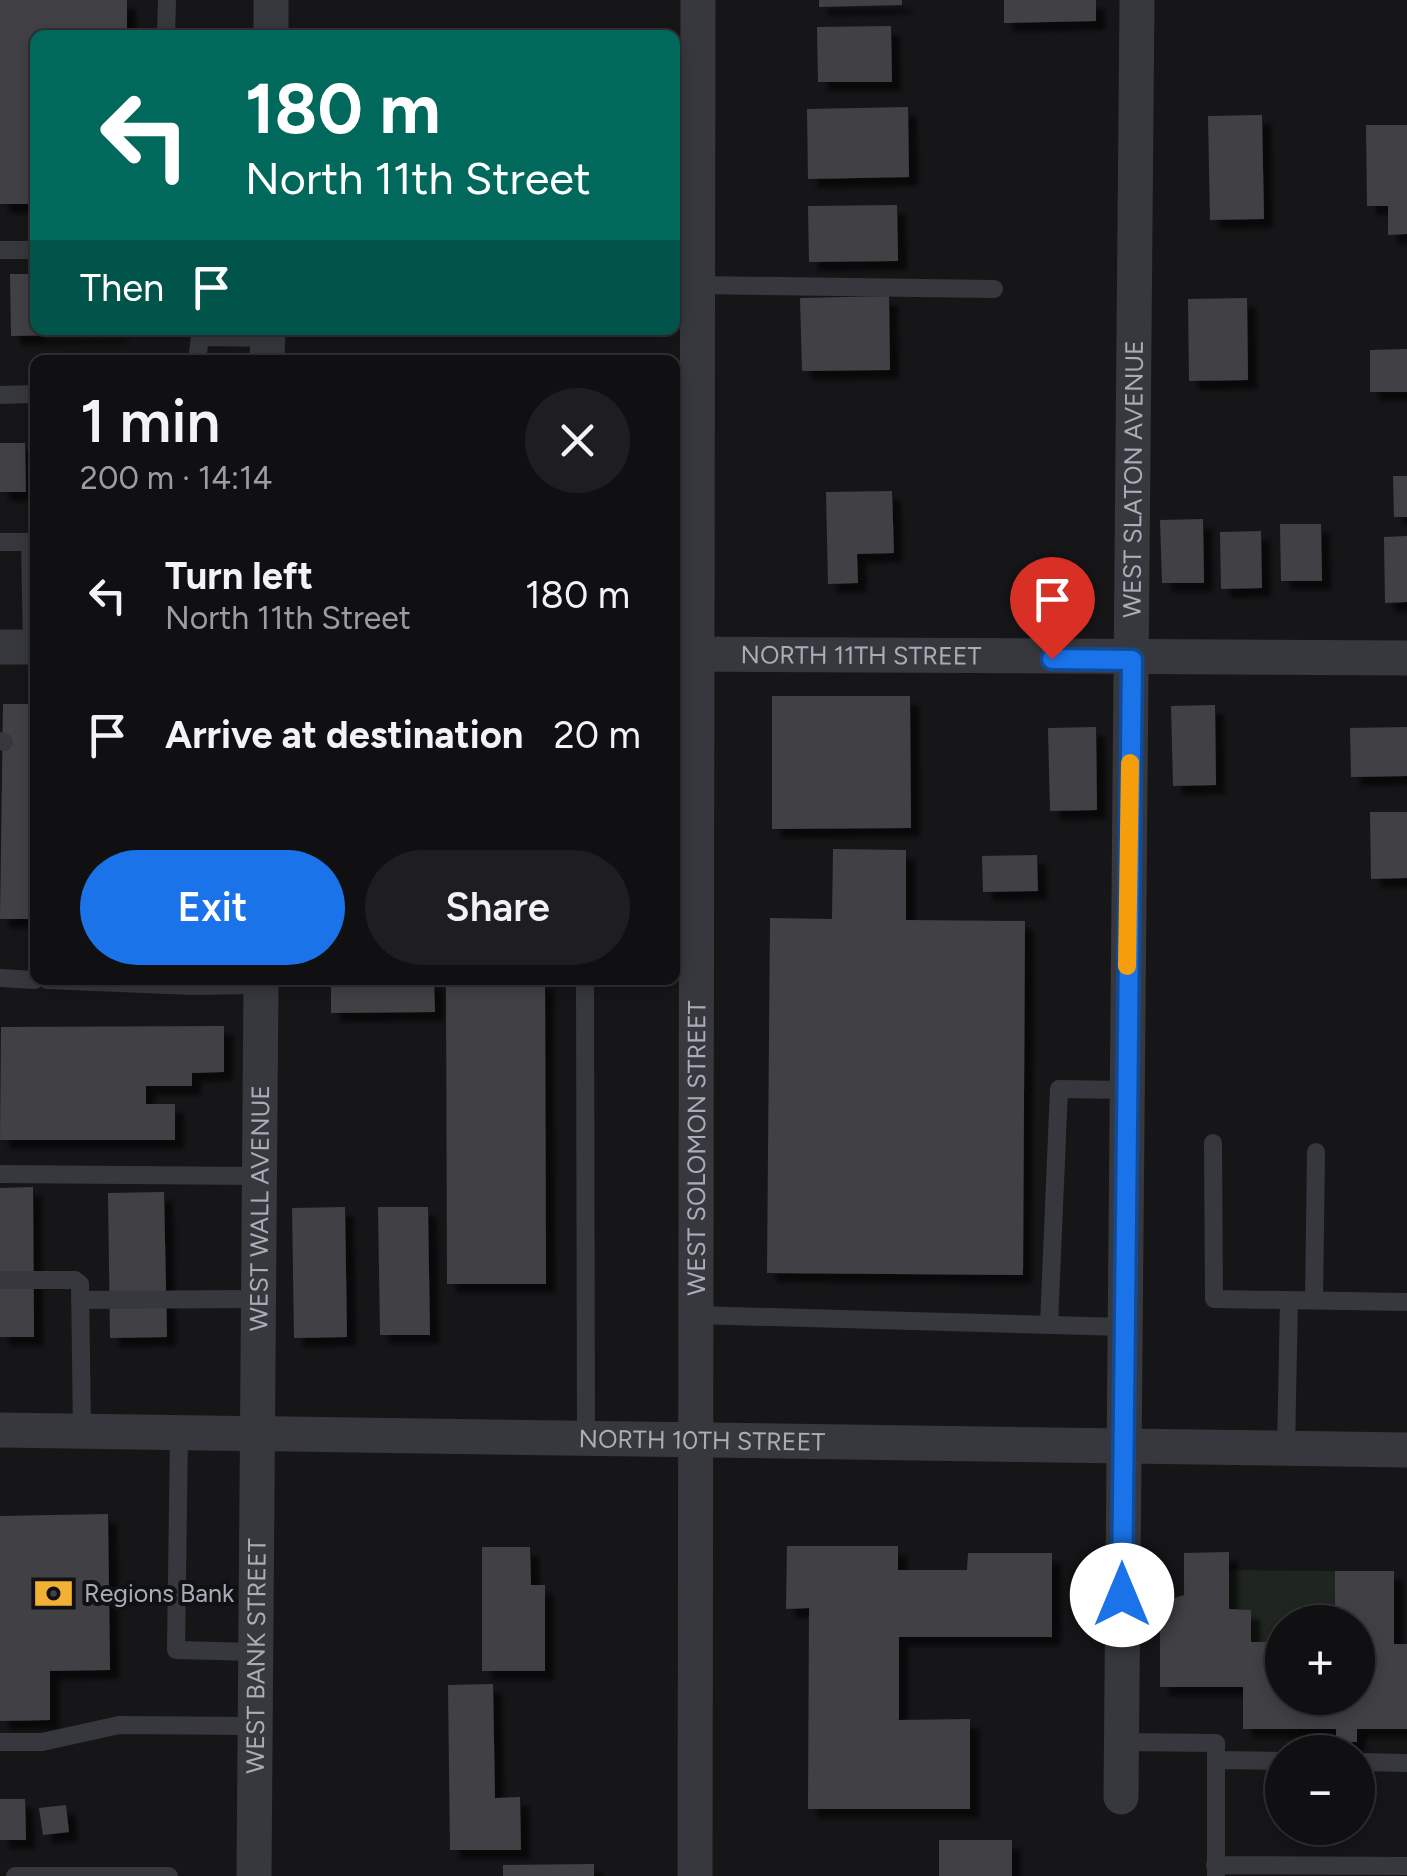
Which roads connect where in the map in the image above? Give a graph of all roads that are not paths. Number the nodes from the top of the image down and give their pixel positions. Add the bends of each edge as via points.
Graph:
1 (167, 0) edge
2 (271, 0) edge
3 (698, 0) edge
4 (1137, 0) edge
5 (166, 30) edge
6 (271, 30) edge
7 (0, 250) edge
8 (30, 250) edge
9 (690, 276) edge
10 (994, 289) dead end
11 (216, 335) edge
12 (267, 342) edge
13 (30, 394) edge
14 (0, 395) edge
15 (0, 542) edge
16 (22, 647) edge
17 (686, 654) edge
18 (1407, 658) edge
19 (1132, 660) junction
20 (0, 978) edge
21 (30, 980) edge
22 (261, 985) edge
23 (585, 985) edge
24 (1126, 1090) junction
25 (1213, 1143) dead end
26 (1316, 1152) dead end
27 (0, 1174) edge
28 (259, 1176) junction
29 (0, 1280) edge
30 (258, 1299) junction
31 (80, 1300) junction
32 (1289, 1300) junction
33 (1314, 1300) junction
34 (1407, 1302) edge
35 (697, 1314) junction
36 (1048, 1325) junction
37 (1122, 1327) junction
38 (0, 1430) edge
39 (82, 1432) junction
40 (179, 1433) junction
41 (258, 1435) junction
42 (586, 1440) junction
43 (697, 1442) junction
44 (1121, 1448) junction
45 (1286, 1450) junction
46 (1407, 1450) edge
47 (256, 1652) junction
48 (255, 1726) junction
49 (0, 1742) edge
50 (1122, 1742) junction
51 (1216, 1760) junction
52 (1265, 1761) edge
53 (1375, 1762) edge
54 (1407, 1763) edge
55 (1122, 1797) dead end
56 (1407, 1866) edge
57 (1216, 1870) edge
58 (16, 1876) edge
59 (166, 1876) edge
60 (254, 1876) edge
61 (695, 1876) edge

1 - 5 lane
2 - 6 street
3 - 9 street, WEST SOLOMON STREET
4 - 19 street, WEST SLATON AVENUE
7 - 8 lane
9 - 10 lane
9 - 17 street, WEST SOLOMON STREET
11 - 12 lane
13 - 14 lane
15 - 16 lane via 30,542
17 - 19 street, NORTH 11TH STREET
17 - 35 street, WEST SOLOMON STREET
18 - 19 street, NORTH 11TH STREET
19 - 24 street, WEST SLATON AVENUE
20 - 21 lane
22 - 28 street, WEST WALL AVENUE
23 - 42 lane
24 - 36 lane via 1059,1089
24 - 37 street, WEST SLATON AVENUE
25 - 32 lane via 1214,1299
26 - 33 lane
27 - 28 lane
28 - 30 street, WEST WALL AVENUE
29 - 31 lane via 75,1280
30 - 31 lane
30 - 41 street, WEST WALL AVENUE
31 - 39 lane
32 - 33 lane
32 - 45 lane
33 - 34 lane
35 - 36 lane
35 - 43 street, WEST SOLOMON STREET
36 - 37 lane
37 - 44 street, WEST SLATON AVENUE
38 - 39 street, NORTH 10TH STREET
39 - 40 street, NORTH 10TH STREET
40 - 41 street, NORTH 10TH STREET
40 - 47 lane via 176,1650
41 - 42 street, NORTH 10TH STREET
41 - 47 street, WEST BANK STREET
42 - 43 street, NORTH 10TH STREET
43 - 44 street, NORTH 10TH STREET
43 - 61 street, WEST SOLOMON STREET
44 - 45 street, NORTH 10TH STREET
44 - 50 street, WEST SLATON AVENUE
45 - 46 street, NORTH 10TH STREET
47 - 48 street, WEST BANK STREET
48 - 49 lane via 119,1725 42,1742
48 - 60 street, WEST BANK STREET
50 - 51 lane via 1216,1743
50 - 55 street, WEST SLATON AVENUE
51 - 52 lane
51 - 57 lane
53 - 54 lane
56 - 57 lane
58 - 59 lane

